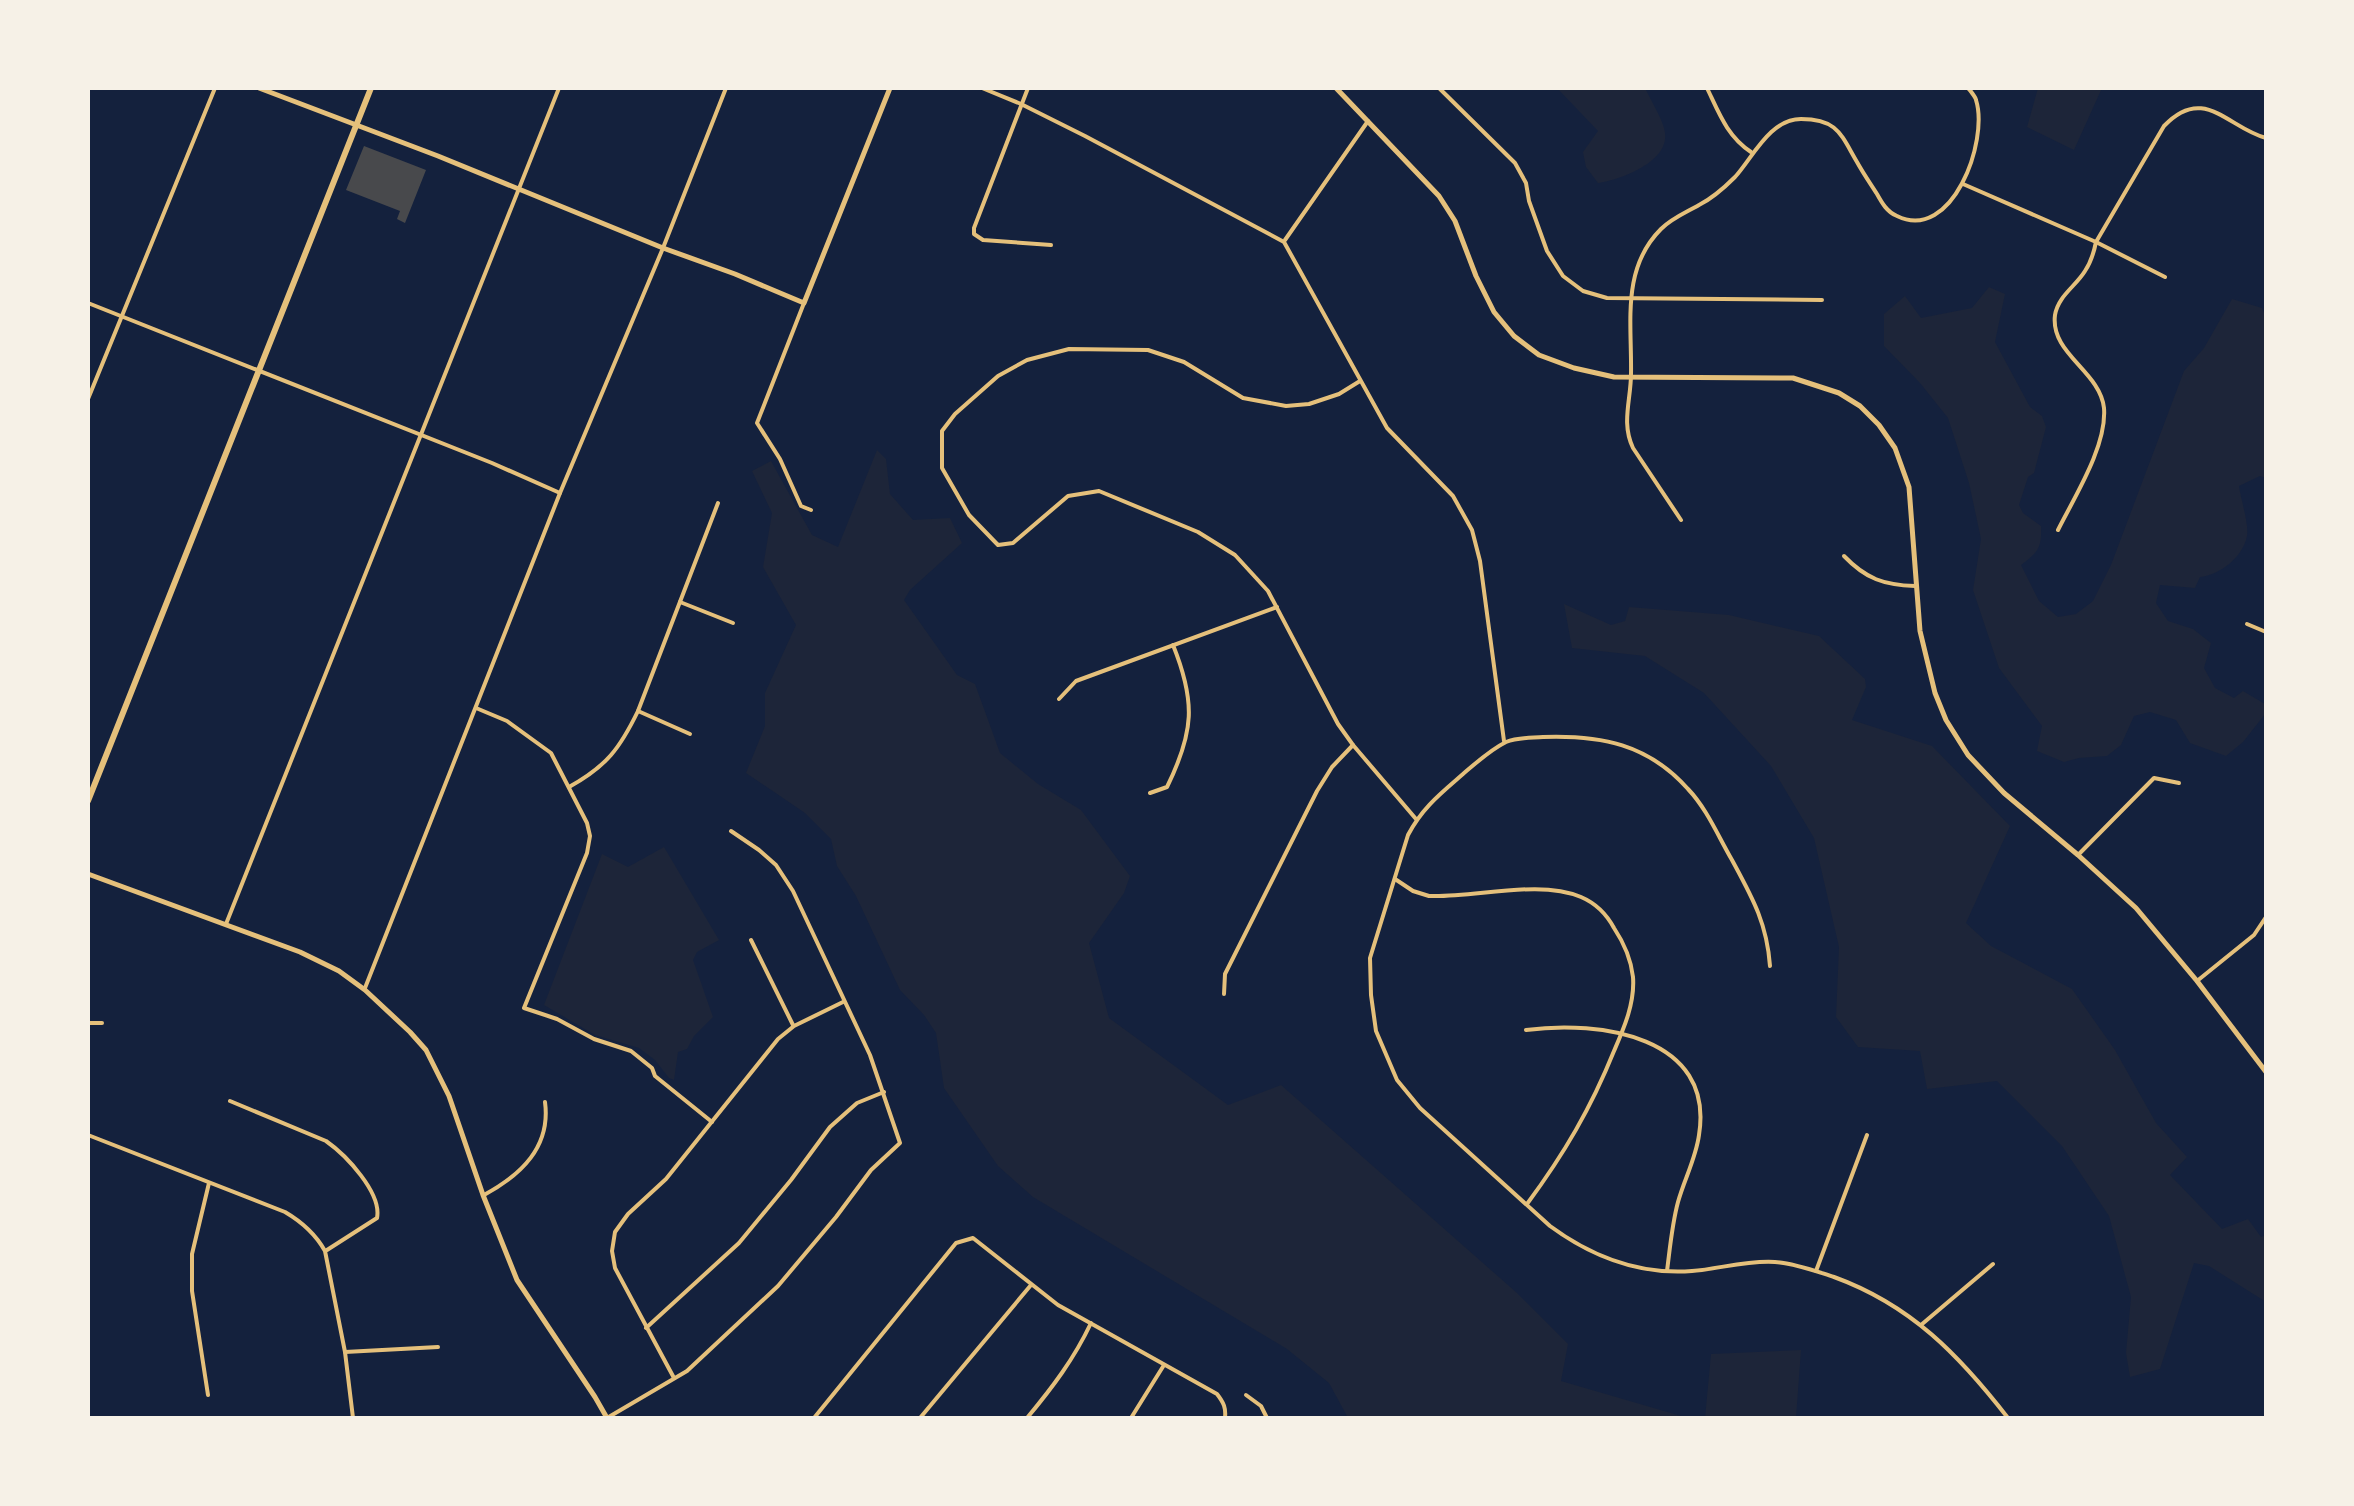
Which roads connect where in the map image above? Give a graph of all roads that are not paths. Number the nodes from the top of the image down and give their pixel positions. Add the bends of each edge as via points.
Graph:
1 (215, 88) edge
2 (259, 88) edge
3 (371, 88) edge
4 (559, 88) edge
5 (726, 88) edge
6 (890, 88) edge
7 (982, 88) edge
8 (1028, 88) edge
9 (1336, 88) edge
10 (1440, 88) edge
11 (1707, 88) edge
12 (1968, 88) edge
13 (1022, 104) junction
14 (1368, 121) junction
15 (356, 125) junction
16 (2266, 138) edge
17 (1752, 152) junction
18 (1963, 184) junction
19 (518, 190) junction
20 (1284, 242) junction
21 (2096, 242) junction
22 (1050, 244) dead end
23 (663, 248) junction
24 (2165, 277) dead end
25 (1630, 298) junction
26 (1822, 300) dead end
27 (88, 303) edge
28 (804, 303) junction
29 (120, 316) junction
30 (257, 371) junction
31 (1631, 378) junction
32 (1360, 381) junction
33 (88, 399) edge
34 (420, 435) junction
35 (560, 493) junction
36 (718, 503) dead end
37 (810, 510) dead end
38 (1681, 520) dead end
39 (2058, 530) dead end
40 (1844, 556) dead end
41 (1917, 586) junction
42 (680, 602) junction
43 (1277, 607) junction
44 (733, 624) dead end
45 (2248, 624) dead end
46 (2266, 632) edge
47 (1173, 645) junction
48 (1059, 699) dead end
49 (476, 708) junction
50 (638, 711) junction
51 (690, 734) dead end
52 (1505, 743) junction
53 (1353, 746) junction
54 (2178, 783) dead end
55 (570, 787) junction
56 (1150, 793) dead end
57 (88, 801) edge
58 (1416, 819) junction
59 (731, 830) dead end
60 (2078, 854) junction
61 (88, 874) edge
62 (1395, 879) junction
63 (2266, 917) edge
64 (226, 924) junction
65 (751, 940) dead end
66 (1770, 966) dead end
67 (2197, 981) junction
68 (365, 990) junction
69 (1224, 994) dead end
70 (843, 1002) junction
71 (88, 1022) edge
72 (102, 1023) dead end
73 (794, 1026) junction
74 (1526, 1030) dead end
75 (1621, 1034) junction
76 (2266, 1072) edge
77 (884, 1092) junction
78 (230, 1101) dead end
79 (545, 1102) dead end
80 (712, 1122) junction
81 (88, 1135) edge
82 (1867, 1135) dead end
83 (209, 1183) junction
84 (483, 1195) junction
85 (1527, 1204) junction
86 (325, 1251) junction
87 (1993, 1264) dead end
88 (1816, 1271) junction
89 (1667, 1272) junction
90 (1030, 1285) junction
91 (1091, 1324) junction
92 (1922, 1325) junction
93 (646, 1328) junction
94 (438, 1346) dead end
95 (345, 1352) junction
96 (1164, 1365) junction
97 (674, 1378) junction
98 (208, 1395) dead end
99 (1246, 1395) dead end
100 (353, 1418) edge
101 (606, 1418) edge
102 (814, 1418) edge
103 (920, 1418) edge
104 (1027, 1418) edge
105 (1132, 1418) edge
106 (1224, 1418) edge
107 (1268, 1418) edge
108 (2008, 1418) edge

1 - 29 street
2 - 15 street
3 - 15 main road
4 - 19 street
5 - 23 street
6 - 28 street
7 - 13 street
8 - 13 street
9 - 14 street
10 - 25 street via 1515,163 1547,252 1563,276 1584,291
11 - 17 street via 1726,130
12 - 18 street via 1978,126
13 - 20 street
13 - 22 street via 974,234
14 - 20 street
14 - 31 street via 1440,196 1494,312 1514,336 1539,356
15 - 19 street
15 - 30 main road
16 - 21 street via 2217,111 2196,108 2172,118
17 - 18 street via 1790,121 1826,122 1846,138 1886,208 1908,220 1938,213
17 - 25 street via 1722,190 1658,231 1640,260
18 - 21 street
19 - 23 street
19 - 34 street
20 - 32 street
21 - 24 street
21 - 39 street via 2054,318 2060,343 2098,387 2104,404 2092,462
23 - 28 street
23 - 35 street
25 - 26 street
25 - 31 street
27 - 29 street
28 - 37 street via 757,423
29 - 30 street
29 - 33 street
30 - 34 street
30 - 57 main road
31 - 38 street via 1628,436
31 - 41 street via 1793,378 1860,406 1895,448 1909,487
32 - 43 street via 1339,394 1286,406 1243,398 1184,362 1148,350 1069,349 1026,360 998,376 942,431 942,468 969,516 998,545 1013,544 1068,496 1099,491 1198,532 1235,555
32 - 52 street via 1387,428 1453,496 1472,530
34 - 35 street
34 - 64 street
35 - 49 street
36 - 42 street
40 - 41 street via 1860,573
41 - 60 street via 1925,660 1946,720 2004,793
42 - 44 street
42 - 50 street
43 - 47 street
43 - 53 street
45 - 46 street
47 - 48 street via 1076,680
47 - 56 street via 1186,676 1190,713 1172,777 1167,787
49 - 55 street via 551,752
49 - 68 street
50 - 51 street
50 - 55 street via 606,762
52 - 58 street
52 - 66 street via 1572,736 1626,745 1660,763 1703,809 1757,906
53 - 58 street
53 - 69 street via 1317,791 1225,974
54 - 60 street via 2154,778
55 - 80 street via 587,822 587,853 524,1008 640,1056
58 - 62 street
59 - 70 street via 776,864
60 - 67 street via 2136,908
61 - 64 street
62 - 75 street via 1429,896 1554,890 1583,898 1607,915 1626,946 1633,978
62 - 85 street via 1370,958 1376,1031 1397,1080 1420,1108
63 - 67 street
64 - 68 street via 300,952
65 - 73 street
67 - 76 street
68 - 84 street via 426,1050
70 - 73 street
70 - 77 street
71 - 72 street
73 - 80 street
74 - 75 street via 1552,1026
75 - 85 street via 1595,1098
75 - 89 street via 1673,1056 1689,1074 1701,1107
77 - 93 street via 857,1103 830,1127 739,1243
77 - 97 street via 900,1143 778,1286
78 - 86 street via 326,1141 371,1190 377,1218
79 - 84 street via 548,1123 530,1160
80 - 93 street via 615,1232 615,1268
81 - 83 street
82 - 88 street
83 - 86 street via 302,1222
83 - 98 street via 192,1254
84 - 101 street via 518,1280
85 - 89 street via 1600,1258
86 - 95 street
87 - 92 street
88 - 89 street via 1775,1262
88 - 92 street via 1862,1287
90 - 91 street
90 - 102 street via 973,1238 956,1243
90 - 103 street
91 - 96 street
91 - 104 street
92 - 108 street
93 - 97 street
94 - 95 street
95 - 100 street
96 - 105 street
96 - 106 street via 1217,1394
97 - 101 street
99 - 107 street

